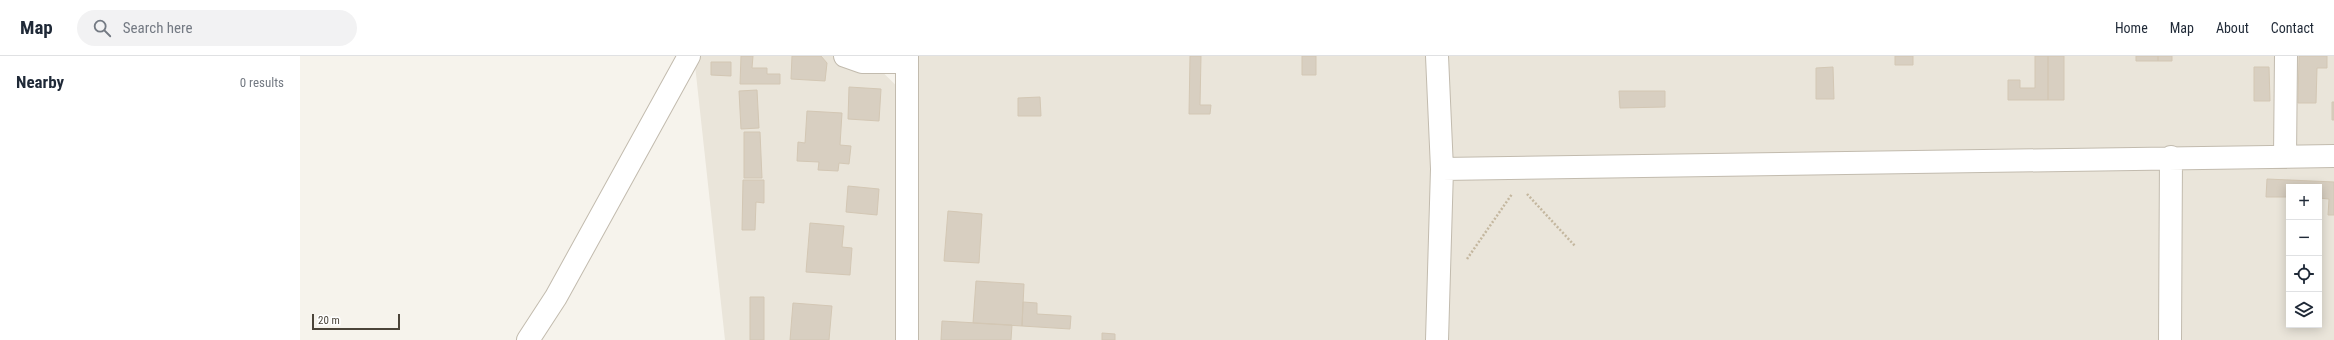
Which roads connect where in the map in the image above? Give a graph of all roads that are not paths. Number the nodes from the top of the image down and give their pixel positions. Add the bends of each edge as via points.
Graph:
1 (689, 56) edge
2 (845, 56) edge
3 (1437, 56) edge
4 (2286, 56) edge
5 (907, 59) edge
6 (2284, 156) junction
7 (2334, 156) edge
8 (2171, 157) junction
9 (1442, 169) junction
10 (528, 340) edge
11 (906, 340) edge
12 (1437, 340) edge
13 (2170, 340) edge

1 - 10 street via 556,297
2 - 5 street via 862,62
3 - 9 street
4 - 6 street
5 - 11 street
6 - 7 street
6 - 8 street
8 - 9 street
8 - 13 street
9 - 12 street

